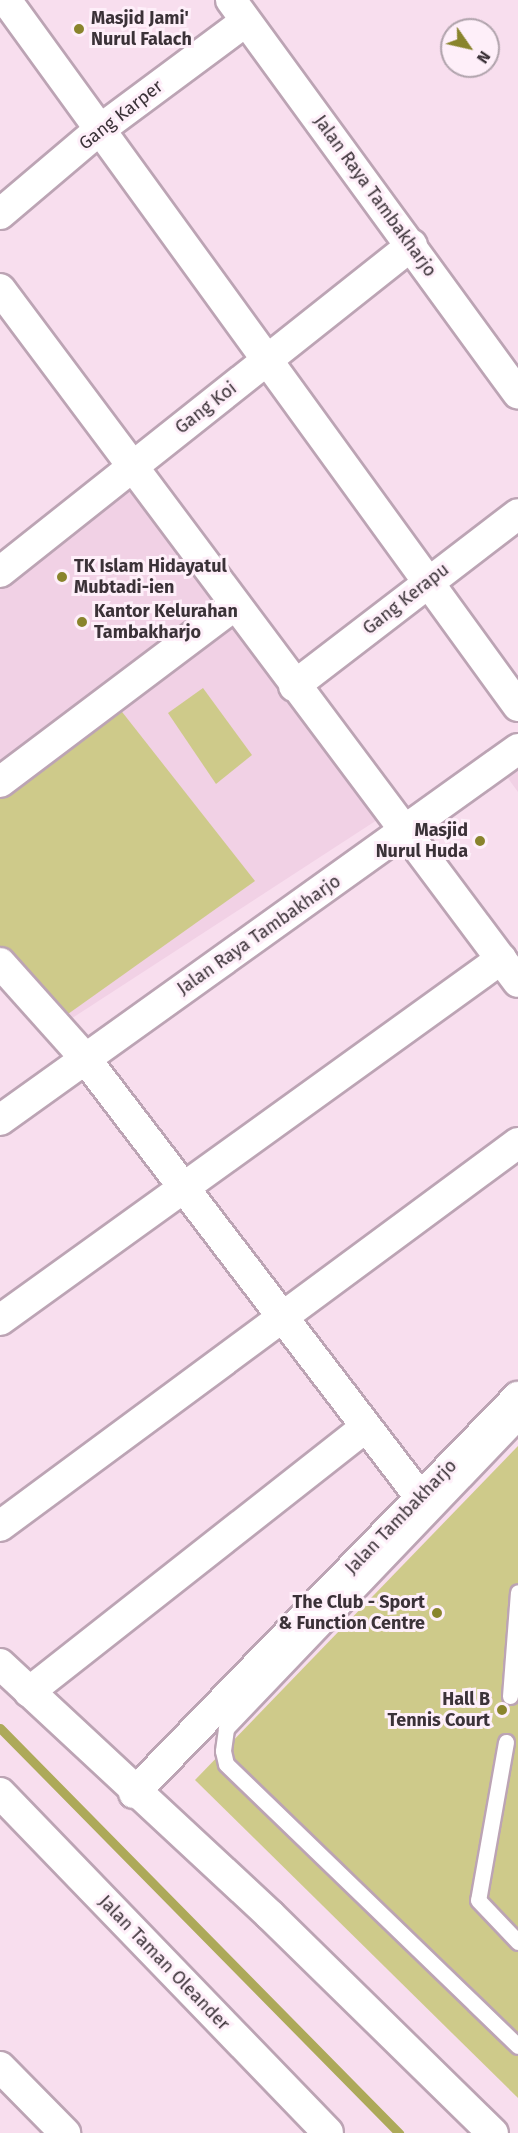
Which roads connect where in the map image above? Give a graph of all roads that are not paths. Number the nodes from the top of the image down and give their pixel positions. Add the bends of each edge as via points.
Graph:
1 (6, 0) edge
2 (238, 10) edge
3 (98, 131) junction
4 (0, 214) edge
5 (412, 245) junction
6 (0, 289) edge
7 (270, 358) junction
8 (518, 393) edge
9 (132, 467) junction
10 (518, 514) edge
11 (0, 572) edge
12 (426, 583) junction
13 (235, 605) junction
14 (294, 686) junction
15 (518, 706) edge
16 (518, 749) edge
17 (0, 782) edge
18 (404, 832) junction
19 (0, 963) edge
20 (509, 970) edge
21 (84, 1057) junction
22 (0, 1120) edge
23 (518, 1143) edge
24 (181, 1184) junction
25 (283, 1317) junction
26 (0, 1320) edge
27 (518, 1397) edge
28 (518, 1423) edge
29 (366, 1427) junction
30 (420, 1497) junction
31 (0, 1526) edge
32 (518, 1592) edge
33 (516, 1628) edge
34 (0, 1664) edge
35 (28, 1692) junction
36 (510, 1696) dead end
37 (506, 1742) dead end
38 (134, 1794) junction
39 (1, 1795) edge
40 (518, 1942) edge
41 (518, 2046) edge
42 (0, 2067) edge
43 (65, 2133) edge
44 (328, 2133) edge
45 (493, 2133) edge

1 - 3 street
2 - 3 street, Gang Karper
2 - 5 street, Jalan Raya Tambakharjo
3 - 4 street, Gang Karper
3 - 7 street
5 - 7 street, Gang Koi
5 - 8 street, Jalan Raya Tambakharjo
6 - 9 street
7 - 9 street, Gang Koi
7 - 12 street
9 - 11 street, Gang Koi
9 - 13 street
10 - 12 street, Gang Kerapu
12 - 14 street, Gang Kerapu
12 - 15 street
13 - 14 street
13 - 17 street
14 - 18 street
16 - 18 street, Jalan Raya Tambakharjo
18 - 20 street
18 - 21 street, Jalan Raya Tambakharjo
19 - 21 street
20 - 24 street
21 - 22 street, Jalan Raya Tambakharjo
21 - 24 street
23 - 25 street
24 - 25 street
24 - 26 street
25 - 29 street
25 - 31 street
27 - 30 street, Jalan Tambakharjo
28 - 41 lane via 226,1729 223,1751 226,1764
29 - 30 street
29 - 35 street
30 - 38 street, Jalan Tambakharjo
32 - 33 lane
33 - 36 lane
34 - 35 street
35 - 38 street
37 - 40 lane via 478,1900
38 - 45 street via 270,1915
39 - 44 street, Jalan Taman Oleander
42 - 43 street

